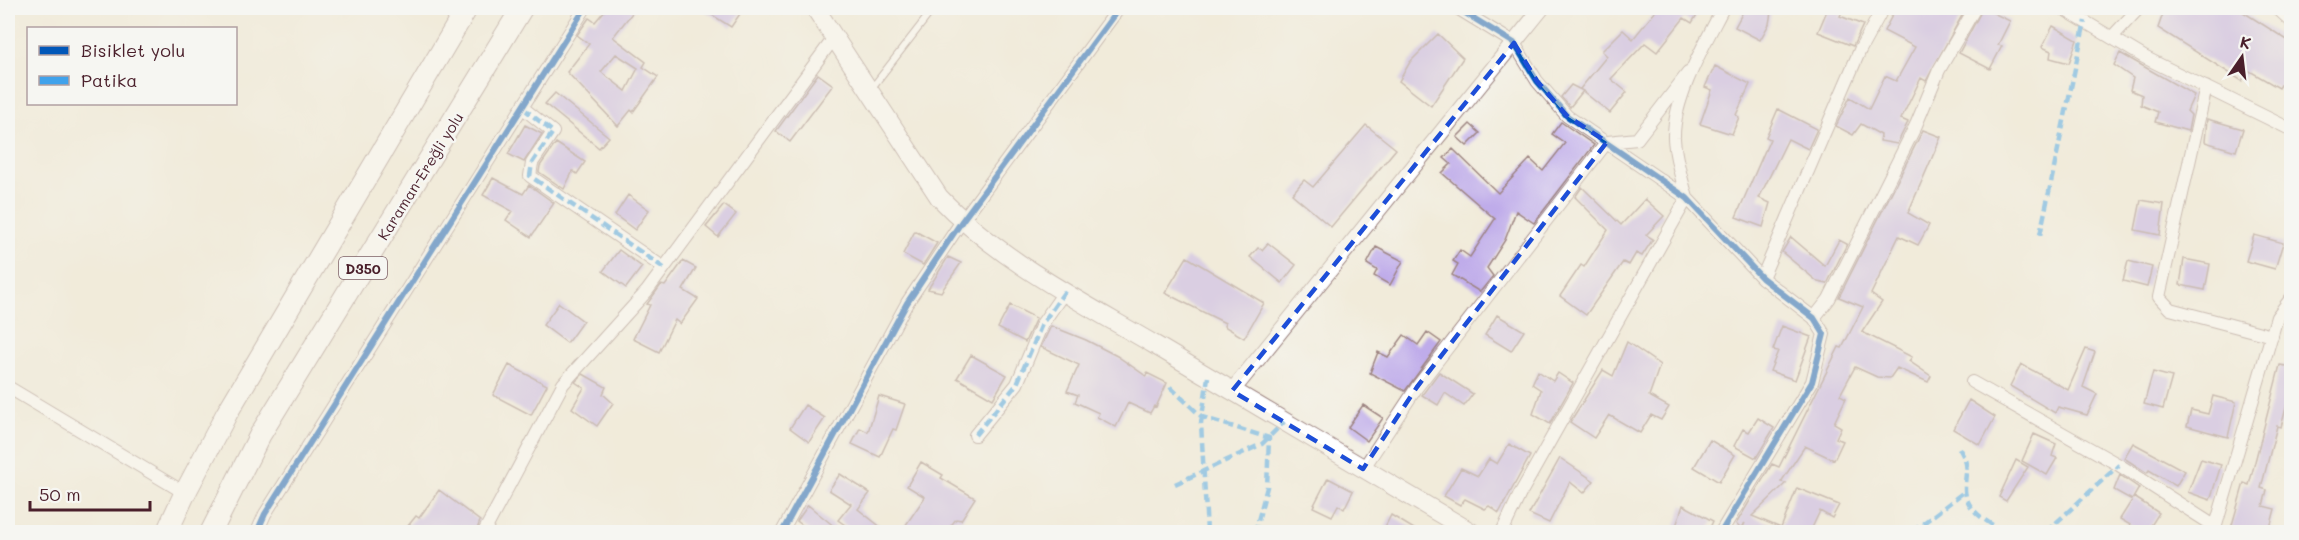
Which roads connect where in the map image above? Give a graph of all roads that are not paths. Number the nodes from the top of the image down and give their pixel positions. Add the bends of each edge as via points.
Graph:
1 (467, 8) edge
2 (522, 8) edge
3 (585, 8) edge
4 (815, 8) edge
5 (934, 8) edge
6 (1119, 8) edge
7 (1457, 8) edge
8 (1542, 8) edge
9 (1723, 8) edge
10 (1883, 8) edge
11 (1975, 8) edge
12 (2062, 8) edge
13 (2139, 8) edge
14 (2277, 8) edge
15 (2292, 22) edge
16 (834, 38) junction
17 (2112, 38) junction
18 (1514, 43) junction
19 (1692, 67) junction
20 (2206, 87) junction
21 (869, 92) junction
22 (524, 108) junction
23 (2292, 130) edge
24 (1607, 142) junction
25 (1687, 198) junction
26 (962, 221) junction
27 (664, 268) junction
28 (1762, 278) junction
29 (1065, 291) junction
30 (2292, 297) edge
31 (1814, 318) junction
32 (2272, 336) junction
33 (1971, 382) dead end
34 (8, 387) edge
35 (1232, 391) junction
36 (975, 435) dead end
37 (1363, 469) junction
38 (184, 493) junction
39 (2215, 530) edge
40 (167, 532) edge
41 (211, 532) edge
42 (257, 532) edge
43 (484, 532) edge
44 (782, 532) edge
45 (1471, 532) edge
46 (1502, 532) edge
47 (1721, 532) edge

1 - 38 highway, D350 via 227,413
2 - 41 highway, Karaman-Ereğli yolu / D350 via 260,435
3 - 22 street
4 - 16 main road
5 - 21 lane
6 - 26 street
7 - 18 street
8 - 18 street
9 - 19 street
10 - 28 street via 1860,50
11 - 31 street via 1940,70 1829,299
12 - 17 street
13 - 17 street
14 - 15 street
16 - 21 main road
16 - 27 street
17 - 20 street
18 - 24 street via 1537,81 1567,116
18 - 35 street
19 - 24 street via 1637,139
19 - 25 street via 1674,137
20 - 23 street
20 - 32 street via 2159,297 2170,309
21 - 26 main road via 939,197
22 - 27 street via 553,132 532,163 530,176
22 - 42 street
24 - 25 street
24 - 37 street via 1417,387
25 - 28 street
25 - 46 street
26 - 29 main road
26 - 44 street via 908,303
27 - 43 street via 562,384
28 - 31 street
29 - 35 main road
29 - 36 street via 1042,324 1017,384
30 - 32 street via 2277,317
31 - 47 street via 1824,334 1812,382
32 - 39 street
33 - 39 street via 2119,465
34 - 38 street
35 - 37 main road
37 - 45 main road
38 - 40 highway, D350

